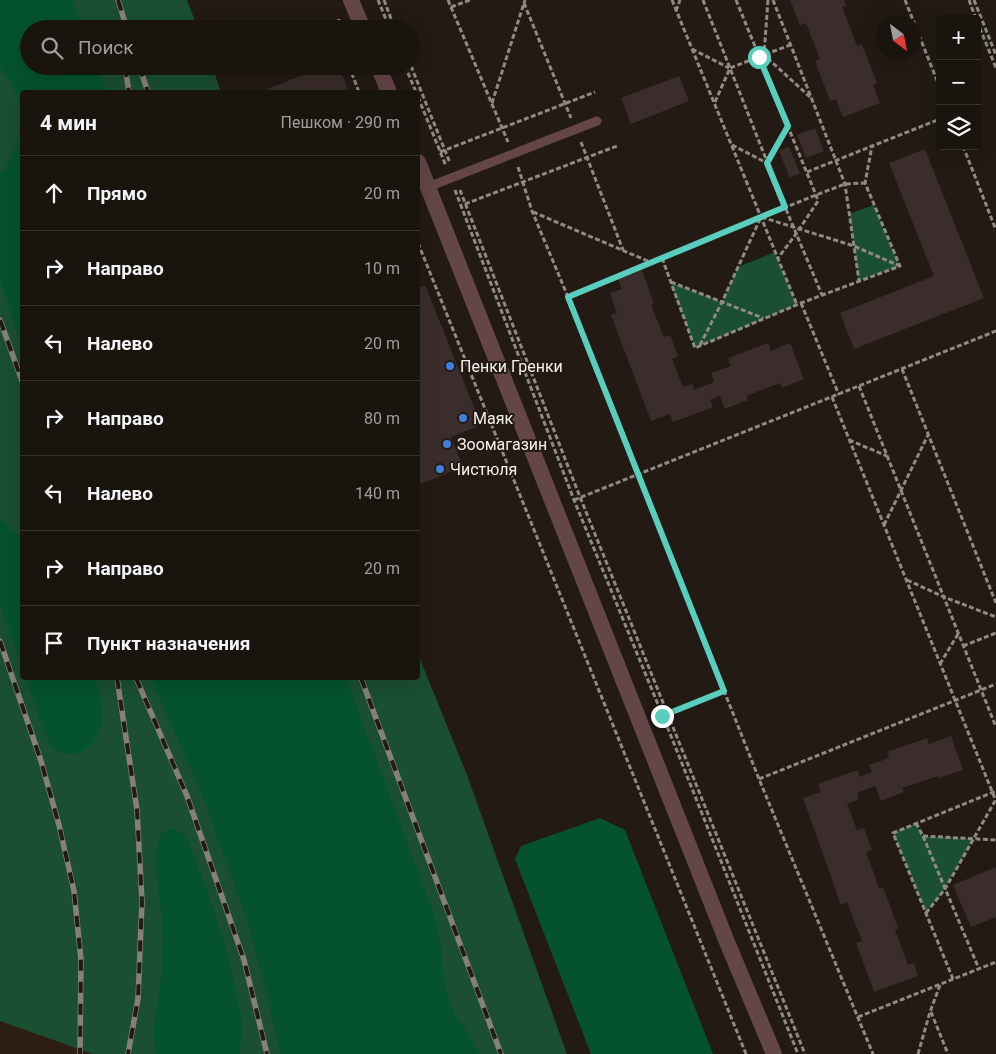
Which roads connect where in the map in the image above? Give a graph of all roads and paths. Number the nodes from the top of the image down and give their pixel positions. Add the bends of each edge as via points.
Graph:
1 (351, 0) edge
2 (378, 0) edge
3 (384, 0) edge
4 (448, 0) edge
5 (470, 0) edge
6 (525, 0) edge
7 (672, 0) edge
8 (680, 0) edge
9 (703, 0) edge
10 (736, 0) edge
11 (768, 0) edge
12 (772, 0) edge
13 (904, 0) edge
14 (969, 0) edge
15 (974, 0) edge
16 (451, 7) junction
17 (676, 11) junction
18 (975, 15) edge
19 (359, 20) edge
20 (386, 20) edge
21 (392, 20) edge
22 (981, 30) edge
23 (790, 45) junction
24 (692, 49) junction
25 (764, 55) junction
26 (996, 55) edge
27 (759, 57) junction
28 (730, 68) junction
29 (996, 68) edge
30 (352, 75) edge
31 (382, 75) edge
32 (409, 75) edge
33 (415, 75) edge
34 (936, 78) edge
35 (358, 90) edge
36 (388, 90) edge
37 (415, 90) edge
38 (595, 92) dead end
39 (811, 97) junction
40 (420, 102) edge
41 (714, 103) junction
42 (492, 104) junction
43 (597, 121) dead end
44 (936, 121) edge
45 (788, 126) junction
46 (502, 129) junction
47 (731, 145) junction
48 (617, 146) dead end
49 (872, 146) junction
50 (445, 150) junction
51 (965, 150) edge
52 (440, 152) junction
53 (513, 154) junction
54 (836, 161) junction
55 (767, 163) junction
56 (420, 167) edge
57 (807, 172) junction
58 (453, 176) junction
59 (524, 182) junction
60 (865, 183) junction
61 (845, 184) junction
62 (428, 187) junction
63 (816, 195) junction
64 (466, 204) junction
65 (785, 207) junction
66 (532, 212) junction
67 (761, 217) junction
68 (793, 227) junction
69 (799, 229) junction
70 (996, 230) edge
71 (796, 234) junction
72 (854, 246) junction
73 (420, 247) edge
74 (662, 258) junction
75 (778, 258) junction
76 (650, 262) junction
77 (900, 266) junction
78 (859, 281) junction
79 (670, 282) junction
80 (822, 295) junction
81 (568, 297) junction
82 (722, 302) junction
83 (799, 304) junction
84 (764, 318) junction
85 (996, 332) edge
86 (700, 345) junction
87 (902, 369) junction
88 (859, 386) junction
89 (839, 395) junction
90 (832, 397) junction
91 (928, 435) junction
92 (849, 440) junction
93 (887, 456) junction
94 (638, 475) junction
95 (901, 491) junction
96 (580, 497) junction
97 (574, 500) junction
98 (535, 515) dead end
99 (530, 517) junction
100 (884, 525) junction
101 (906, 580) junction
102 (944, 597) junction
103 (996, 603) edge
104 (996, 617) edge
105 (958, 633) junction
106 (996, 633) edge
107 (964, 646) junction
108 (940, 664) junction
109 (996, 684) edge
110 (981, 690) junction
111 (724, 691) junction
112 (955, 700) junction
113 (667, 714) junction
114 (662, 716) junction
115 (996, 727) edge
116 (759, 779) junction
117 (994, 792) edge
118 (996, 800) edge
119 (916, 823) junction
120 (923, 836) junction
121 (973, 838) junction
122 (996, 840) edge
123 (945, 888) junction
124 (926, 913) junction
125 (996, 962) edge
126 (979, 969) junction
127 (954, 979) junction
128 (940, 984) junction
129 (930, 1012) junction
130 (858, 1017) junction
131 (746, 1054) edge
132 (774, 1054) edge
133 (798, 1054) edge
134 (805, 1054) edge
135 (873, 1054) edge
136 (918, 1054) edge
137 (948, 1054) edge

1 - 19 street
2 - 20 path
3 - 21 path
4 - 16 path
5 - 16 path
6 - 42 path
7 - 17 path
8 - 17 path
9 - 28 path
10 - 27 path
11 - 25 path
12 - 23 path
13 - 34 path
14 - 18 path
15 - 26 path
16 - 42 path
17 - 24 path
22 - 29 path
23 - 25 path
23 - 39 path
24 - 28 path
24 - 41 path
25 - 27 path
25 - 39 path
27 - 28 path
27 - 45 path
28 - 41 path
28 - 55 path
30 - 35 path
31 - 36 street
32 - 37 path
33 - 50 path
38 - 46 path
39 - 54 path
40 - 52 path
41 - 47 path
42 - 46 path
43 - 53 lane
44 - 49 path
45 - 55 path
45 - 57 path
46 - 50 path
46 - 53 path
47 - 55 path
47 - 67 path
48 - 59 path
49 - 54 path
49 - 60 path
50 - 52 path
50 - 58 path
51 - 70 path
52 - 58 path
53 - 58 lane
53 - 59 path
54 - 57 path
54 - 61 path
55 - 65 path
56 - 62 street
57 - 63 path
58 - 62 lane
58 - 64 path
58 - 97 path
59 - 64 path
59 - 66 path
60 - 61 path
60 - 77 path
61 - 63 path
61 - 72 path
62 - 132 street
63 - 65 path
63 - 69 path via 818,202
64 - 96 path
65 - 67 path
65 - 68 path
66 - 76 path
66 - 81 path
67 - 68 path
67 - 74 path
67 - 75 path
67 - 82 path
68 - 69 path
68 - 71 path
69 - 71 path
69 - 72 path
71 - 75 path
71 - 80 path
72 - 77 path
72 - 78 path
73 - 99 path
74 - 76 path
74 - 79 path
75 - 83 path
76 - 81 path
77 - 78 path
78 - 80 path
79 - 82 path
79 - 86 path via 695,348
80 - 83 path
81 - 94 path
82 - 84 path
82 - 86 path
83 - 84 path
83 - 89 path
84 - 86 path
85 - 87 path
87 - 88 path
87 - 91 path
88 - 89 path
88 - 93 path
89 - 90 path
90 - 92 path
90 - 94 path
91 - 95 path
91 - 103 path
92 - 93 path
92 - 100 path
93 - 95 path
94 - 96 path
94 - 111 path
95 - 100 path
95 - 102 path
96 - 97 path
96 - 113 path
97 - 114 path
98 - 99 path
99 - 131 path
100 - 101 path
101 - 102 path
101 - 108 path
102 - 104 path
102 - 105 path
105 - 107 path
105 - 108 path
106 - 107 path
107 - 110 path
108 - 112 path
109 - 110 path
110 - 112 path
110 - 115 path
111 - 113 path
111 - 116 path
112 - 116 path
112 - 117 path
113 - 114 path
113 - 134 path
114 - 133 path
116 - 130 path
117 - 118 path
117 - 119 path
118 - 121 path
119 - 120 path
119 - 124 path via 893,833
120 - 121 path
120 - 123 path
121 - 122 path
121 - 123 path
123 - 124 path
123 - 126 path
124 - 127 path
125 - 126 path
126 - 127 path
127 - 128 path
128 - 129 path
128 - 130 path
129 - 136 path
129 - 137 path
130 - 135 path

